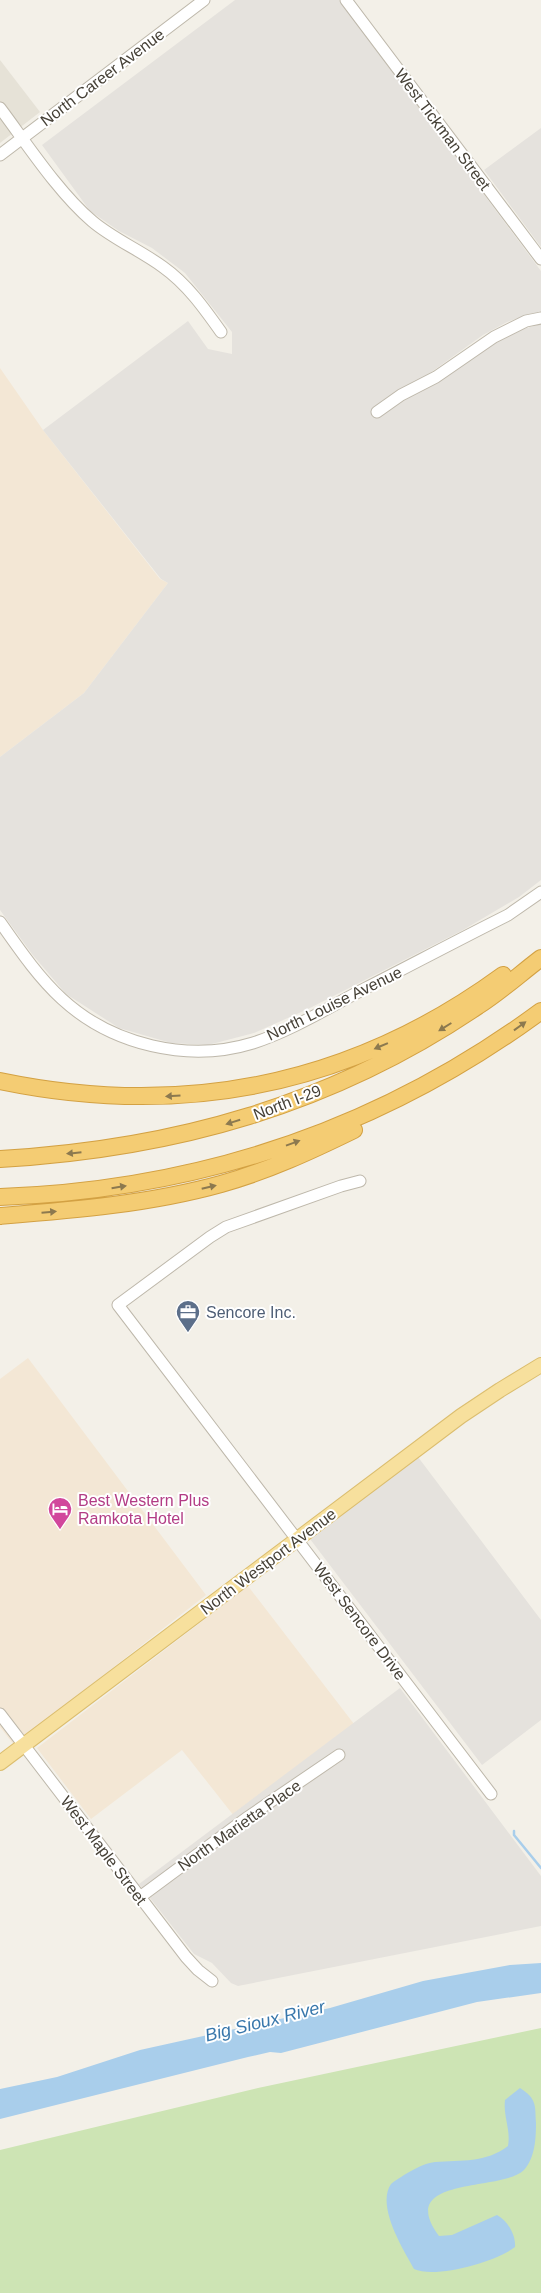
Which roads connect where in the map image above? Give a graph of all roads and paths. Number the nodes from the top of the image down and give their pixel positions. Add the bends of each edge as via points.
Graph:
1 (204, 0) edge
2 (346, 0) edge
3 (0, 108) edge
4 (22, 138) junction
5 (0, 155) edge
6 (541, 259) edge
7 (541, 318) edge
8 (222, 332) dead end
9 (377, 412) dead end
10 (541, 892) edge
11 (0, 922) edge
12 (541, 947) edge
13 (541, 958) edge
14 (541, 1011) edge
15 (0, 1081) edge
16 (416, 1090) junction
17 (0, 1159) edge
18 (360, 1181) dead end
19 (54, 1195) junction
20 (0, 1198) edge
21 (0, 1202) edge
22 (0, 1216) edge
23 (541, 1365) edge
24 (298, 1540) junction
25 (0, 1714) edge
26 (24, 1745) junction
27 (339, 1755) dead end
28 (0, 1763) edge
29 (491, 1794) dead end
30 (140, 1896) junction
31 (212, 1981) dead end

1 - 4 street, North Career Avenue
2 - 6 street, West Tickman Street
3 - 4 street
4 - 5 street, North Career Avenue
4 - 8 street via 82,212 175,277
7 - 9 street via 526,321 494,336 436,377 405,392
10 - 11 street, North Louise Avenue via 508,915 270,1037 237,1047 204,1051 144,1044 102,1027 62,1000 36,972
12 -> 15 highway via 466,1000 412,1032 351,1059 281,1080 221,1092 158,1097 87,1095
13 -> 17 highway, North I-29 via 478,1006 417,1044 365,1071 278,1107 161,1140 83,1152
16 -> 14 highway via 499,1041
19 -> 16 highway via 140,1184 235,1162 339,1126
22 -> 16 highway via 117,1205 220,1185 277,1166 324,1145 404,1104
18 - 24 street, West Sencore Drive via 226,1227 118,1305
19 - 20 highway
19 - 21 highway
23 - 24 main road, North Westport Avenue via 461,1416
24 - 26 main road, North Westport Avenue
24 - 29 street, West Sencore Drive
25 - 26 street, West Maple Street
26 - 28 main road, North Westport Avenue
26 - 30 street, West Maple Street
27 - 30 street, North Marietta Place
30 - 31 street, West Maple Street via 192,1965

